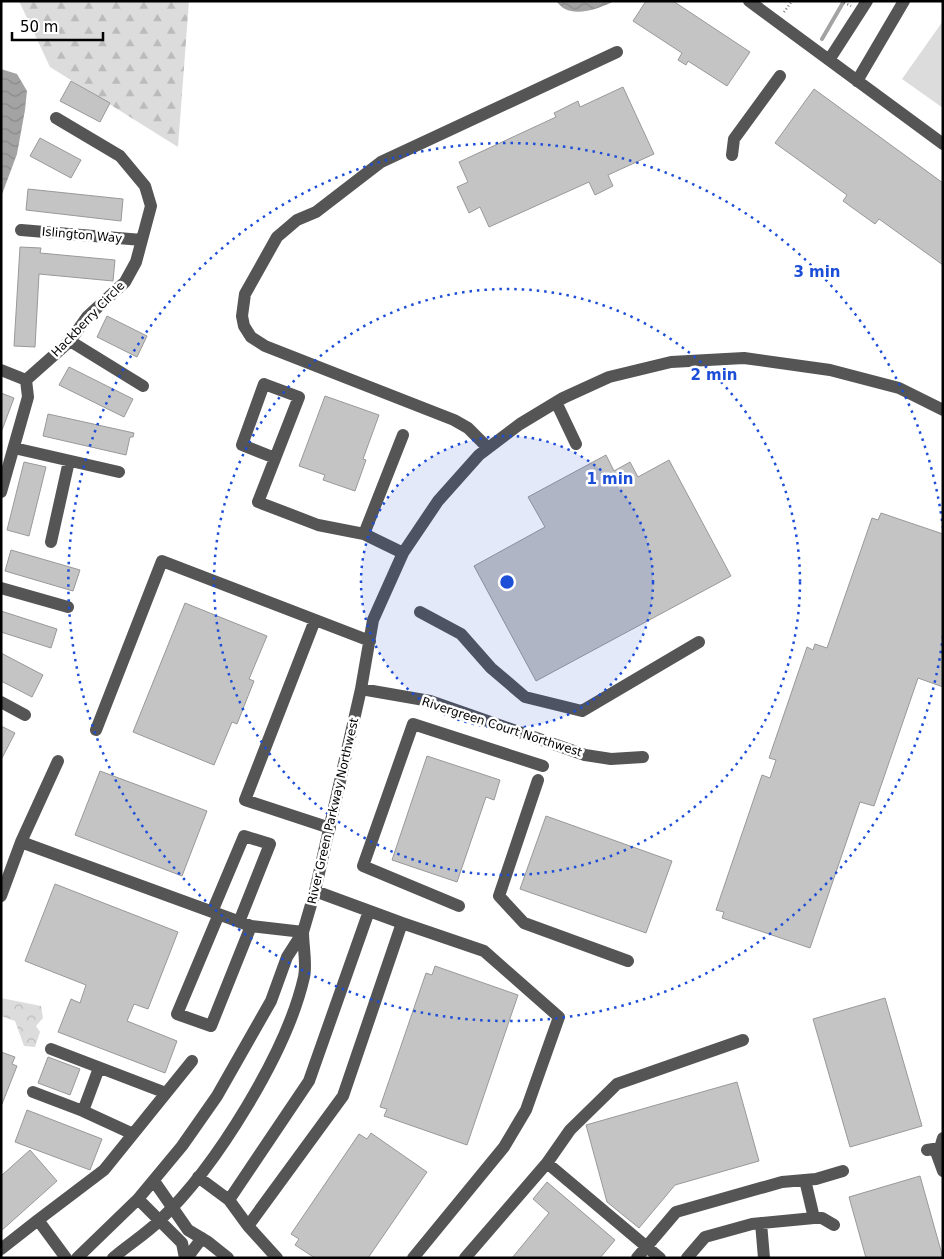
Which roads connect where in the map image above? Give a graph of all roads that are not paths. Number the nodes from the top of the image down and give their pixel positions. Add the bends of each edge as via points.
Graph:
1 (749, 1) edge
2 (868, 1) edge
3 (904, 1) edge
4 (617, 52) dead end
5 (829, 60) junction
6 (780, 76) dead end
7 (858, 81) junction
8 (56, 118) dead end
9 (943, 144) edge
10 (732, 155) dead end
11 (21, 230) dead end
12 (142, 240) junction
13 (70, 341) junction
14 (1, 370) edge
15 (26, 380) junction
16 (143, 386) dead end
17 (556, 402) junction
18 (943, 410) edge
19 (403, 435) dead end
20 (576, 444) dead end
21 (14, 448) junction
22 (488, 448) junction
23 (275, 458) junction
24 (69, 461) junction
25 (119, 472) dead end
26 (1, 492) edge
27 (364, 534) junction
28 (51, 542) dead end
29 (403, 553) junction
30 (1, 588) edge
31 (68, 607) dead end
32 (420, 612) dead end
33 (315, 620) junction
34 (370, 641) junction
35 (699, 642) dead end
36 (361, 689) junction
37 (1, 702) edge
38 (25, 715) dead end
39 (96, 730) dead end
40 (643, 757) dead end
41 (58, 761) dead end
42 (543, 766) dead end
43 (538, 780) dead end
44 (330, 828) junction
45 (21, 842) junction
46 (316, 891) junction
47 (1, 896) edge
48 (459, 906) dead end
49 (369, 911) junction
50 (215, 913) junction
51 (402, 923) junction
52 (245, 924) junction
53 (303, 932) junction
54 (628, 960) dead end
55 (743, 1040) dead end
56 (51, 1049) dead end
57 (192, 1061) dead end
58 (99, 1068) junction
59 (33, 1092) dead end
60 (166, 1093) junction
61 (83, 1111) junction
62 (133, 1134) junction
63 (943, 1138) edge
64 (547, 1163) junction
65 (843, 1171) dead end
66 (943, 1171) edge
67 (198, 1177) junction
68 (805, 1180) junction
69 (154, 1181) junction
70 (138, 1199) junction
71 (229, 1200) junction
72 (172, 1207) junction
73 (814, 1218) junction
74 (38, 1220) junction
75 (160, 1220) junction
76 (761, 1224) junction
77 (834, 1225) dead end
78 (248, 1226) junction
79 (202, 1238) junction
80 (647, 1247) junction
81 (1, 1249) edge
82 (66, 1258) edge
83 (77, 1258) edge
84 (113, 1258) edge
85 (186, 1258) edge
86 (228, 1258) edge
87 (277, 1258) edge
88 (414, 1258) edge
89 (465, 1258) edge
90 (637, 1258) edge
91 (660, 1258) edge
92 (687, 1258) edge
93 (764, 1258) edge

1 - 5 street
2 - 5 street
3 - 7 street
4 - 22 street via 381,162 316,212 297,220 277,237 245,294 242,316 251,338 454,420 468,428
5 - 7 street
6 - 10 street via 734,139
7 - 9 street
8 - 12 street, Hackberry Circle via 120,156 145,186 151,206
11 - 12 street, Islington Way
12 - 13 street, Hackberry Circle via 136,262 125,282 88,317
13 - 15 street, Hackberry Circle
13 - 16 street
14 - 15 street
15 - 21 street via 28,397
17 - 18 street, River Green Parkway Northwest via 609,378 671,362 744,358 847,374 899,388
17 - 20 street
17 - 22 street, River Green Parkway Northwest
19 - 27 street
21 - 24 street
21 - 26 street
22 - 29 street, River Green Parkway Northwest via 438,501
23 - 23 street via 299,397 264,384 242,445
23 - 27 street via 258,502 318,525
24 - 25 street
24 - 28 street
27 - 29 street
29 - 34 street, River Green Parkway Northwest via 373,620
30 - 31 street
32 - 35 street via 461,634 491,668 525,697 582,711
33 - 34 street
33 - 39 street via 162,561
33 - 44 street via 245,800
34 - 36 street, River Green Parkway Northwest
36 - 40 street, Rivergreen Court Northwest via 430,701 586,755 611,759
36 - 44 street, River Green Parkway Northwest
37 - 38 street
41 - 45 street
42 - 48 street via 413,724 363,866
43 - 54 street via 499,896 524,923
44 - 46 street, River Green Parkway Northwest
45 - 47 street
45 - 50 street
46 - 49 street
46 - 53 street, River Green Parkway Northwest
49 - 51 street
49 - 71 street via 309,1081
50 - 52 street
50 - 52 street via 244,836 270,844
50 - 52 street via 178,1014 211,1026
51 - 78 street via 343,1096
51 - 88 street via 484,951 559,1017 526,1110 504,1147
52 - 53 street
53 - 67 street, River Green Parkway Northwest via 304,976 286,1032 236,1124
53 - 69 street, River Green Parkway Northwest via 287,957 270,1001 217,1096
55 - 64 street via 617,1084 570,1130
56 - 58 street
57 - 60 street
58 - 60 street
58 - 61 street
59 - 61 street
60 - 62 street
61 - 62 street
62 - 74 street via 104,1170
63 - 66 street via 940,1148 931,1149
64 - 80 street
64 - 89 street
65 - 68 street
67 - 71 street
67 - 72 street, River Green Parkway Northwest
68 - 73 street
68 - 80 street via 782,1182 676,1212
69 - 70 street, River Green Parkway Northwest
69 - 72 street
70 - 75 street
70 - 83 street, River Green Parkway Northwest
71 - 78 street
72 - 75 street, River Green Parkway Northwest
72 - 79 street via 188,1230
73 - 76 street
73 - 77 street via 822,1218
74 - 81 street
74 - 82 street
75 - 84 street, River Green Parkway Northwest
75 - 85 street via 182,1243
76 - 92 street via 705,1237
76 - 93 street
78 - 87 street
79 - 85 street
79 - 86 street
80 - 90 street
80 - 91 street

